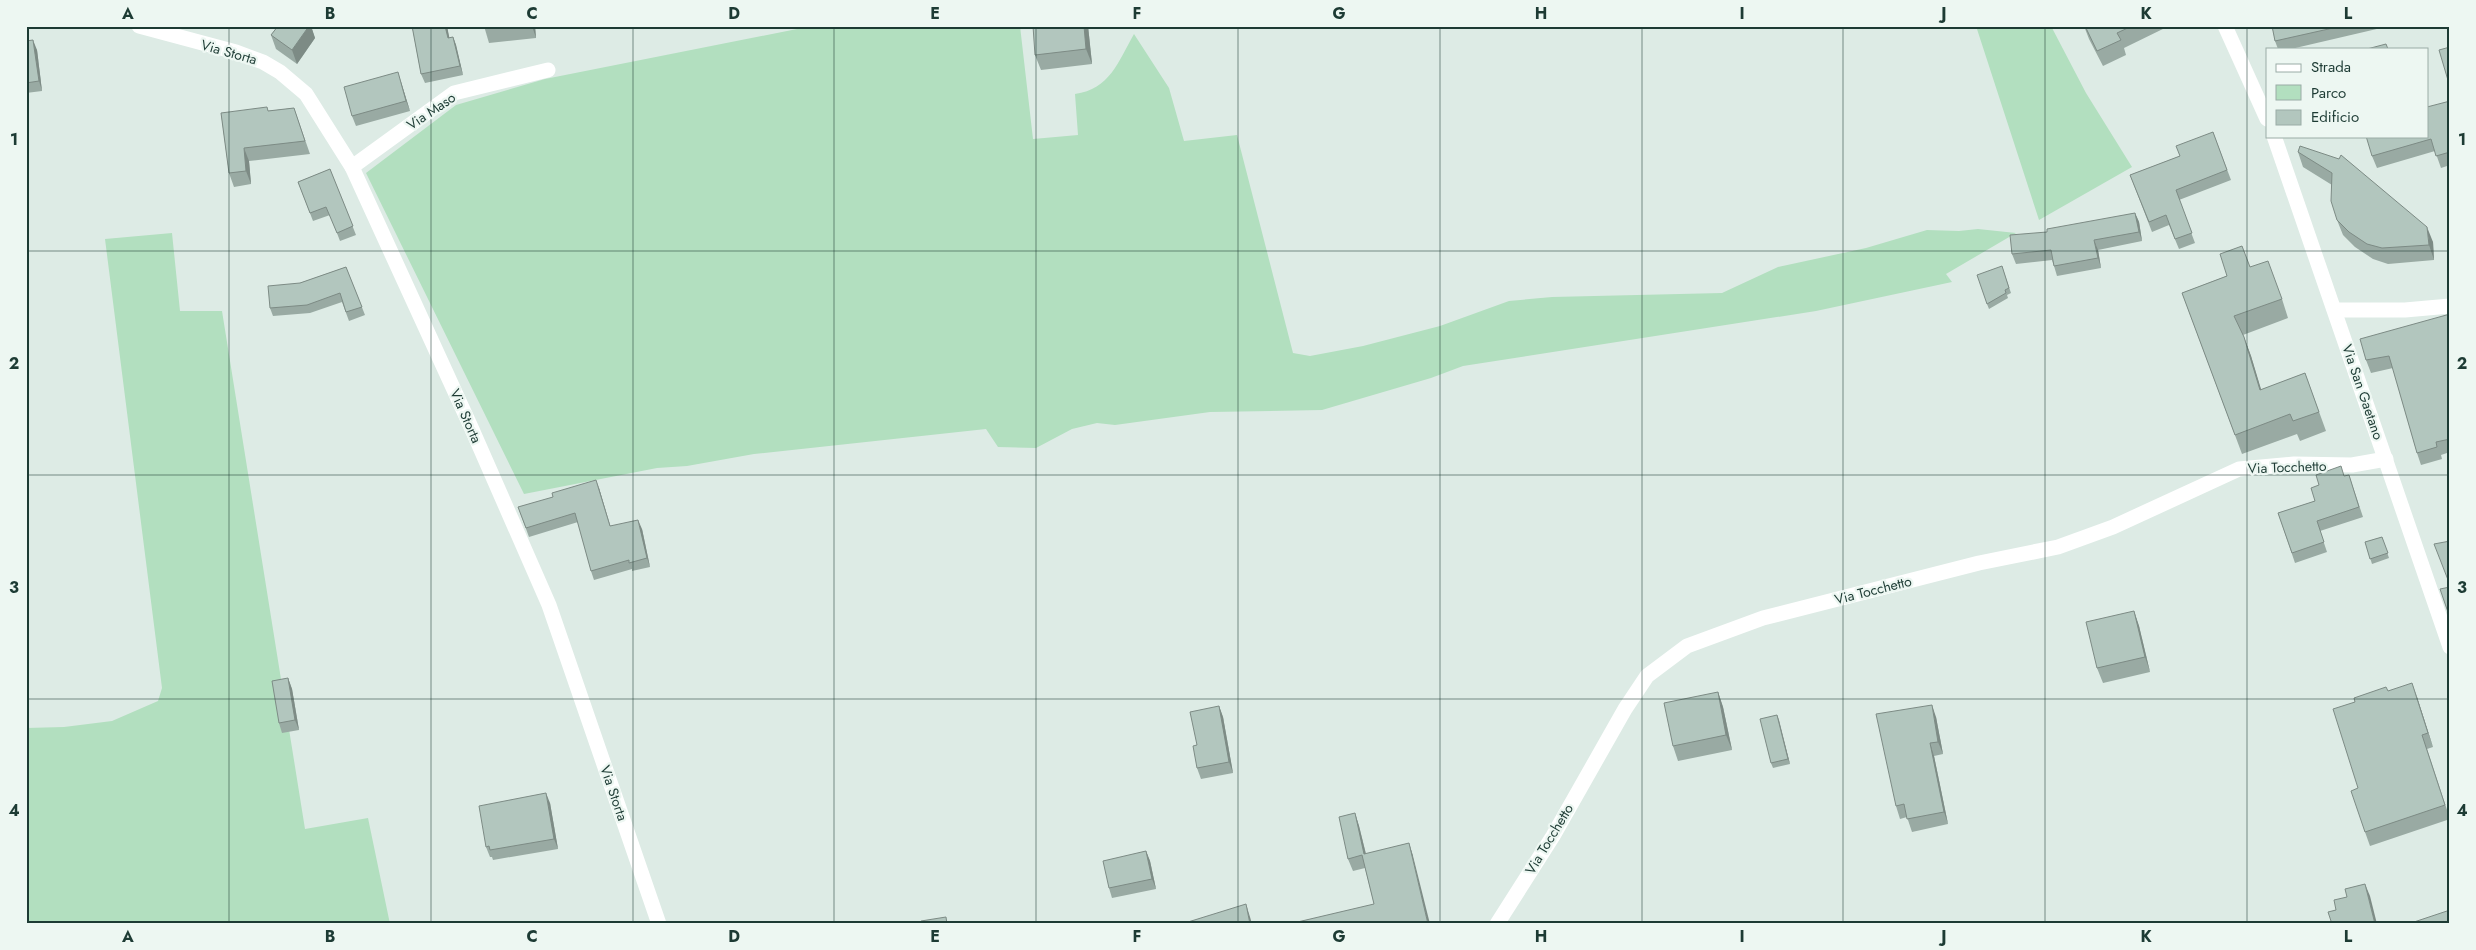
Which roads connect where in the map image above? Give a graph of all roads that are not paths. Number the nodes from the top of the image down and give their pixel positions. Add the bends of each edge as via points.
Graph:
1 (139, 26) edge
2 (2225, 26) edge
3 (548, 70) dead end
4 (2266, 117) edge
5 (2275, 138) edge
6 (352, 167) junction
7 (2450, 306) edge
8 (2335, 310) junction
9 (2386, 459) junction
10 (2450, 648) edge
11 (659, 924) edge
12 (1497, 924) edge

1 - 6 street, Via Storta via 236,52 280,72 306,94
2 - 4 street
3 - 6 street, Via Maso via 454,94
5 - 8 street, Via San Gaetano
6 - 11 street, Via Storta via 549,605
7 - 8 street
8 - 9 street, Via San Gaetano
9 - 10 street, Via San Gaetano
9 - 12 street, Via Tocchetto via 2352,465 2294,464 2239,469 2113,527 2058,547 1979,563 1782,613 1687,646 1647,676

